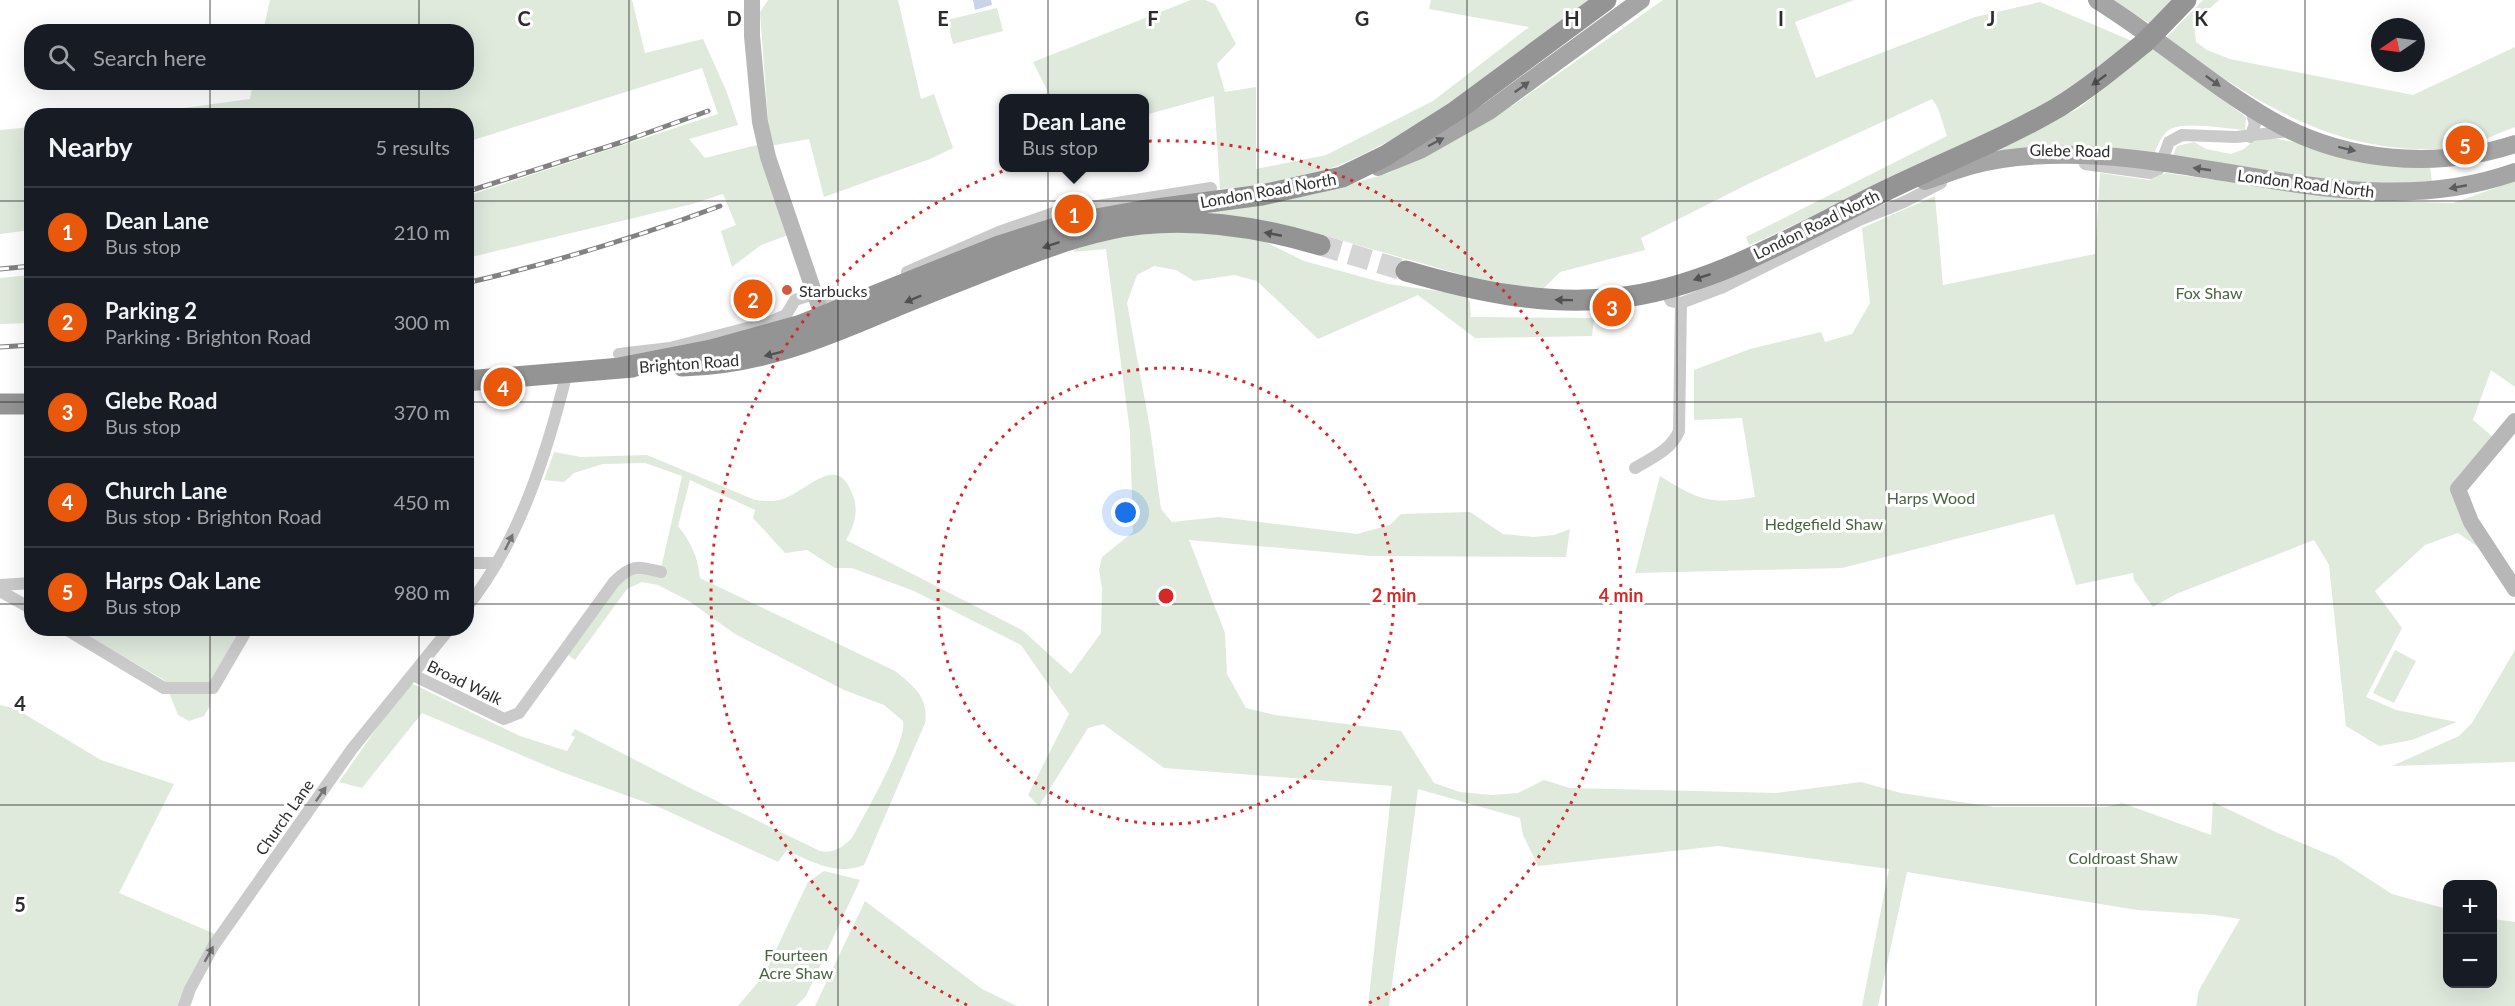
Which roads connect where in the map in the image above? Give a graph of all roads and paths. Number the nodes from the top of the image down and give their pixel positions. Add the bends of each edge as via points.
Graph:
1 (752, 0) edge
2 (1606, 0) edge
3 (1641, 0) edge
4 (2097, 0) edge
5 (2186, 0) edge
6 (2250, 107) junction
7 (2291, 131) junction
8 (2250, 137) junction
9 (2515, 144) edge
10 (2162, 164) junction
11 (2515, 172) edge
12 (1342, 177) junction
13 (1210, 188) dead end
14 (1885, 191) junction
15 (1320, 245) tunnel mouth
16 (1406, 271) tunnel mouth
17 (1664, 289) junction
18 (815, 295) junction
19 (853, 301) junction
20 (1681, 303) junction
21 (826, 326) junction
22 (741, 337) junction
23 (619, 361) junction
24 (567, 372) junction
25 (474, 380) edge
26 (0, 404) edge
27 (24, 404) edge
28 (2515, 422) edge
29 (1635, 468) dead end
30 (474, 563) edge
31 (497, 563) junction
32 (661, 572) dead end
33 (24, 584) edge
34 (0, 585) edge
35 (2515, 589) edge
36 (0, 591) edge
37 (474, 596) edge
38 (24, 604) edge
39 (77, 636) edge
40 (243, 636) edge
41 (444, 636) edge
42 (413, 675) junction
43 (183, 1006) edge

1 - 18 street via 760,122
2 - 12 highway via 1456,111
12 -> 3 main road, London Road North via 1383,166 1456,131
4 -> 6 main road
5 -> 14 highway via 2115,68 2056,108
6 - 7 main road
6 - 8 street via 2255,124
7 - 8 street
7 -> 9 main road via 2334,146 2394,158 2456,157
8 - 10 street via 2182,135 2169,142
11 -> 10 main road, London Road North via 2462,186 2397,193 2326,188
10 - 14 main road, London Road North via 2083,155 2014,158 1972,165 1908,188
10 - 20 street, Glebe Road via 2150,172 2087,164 2038,164 1956,178
12 - 19 highway, London Road North via 1262,195 1068,224 1003,244
13 - 19 street, London Road North via 1054,213 999,232
14 -> 17 highway, London Road North via 1739,262
15 -> 21 highway, London Road North via 1211,224 1165,222 1118,227 1073,238
17 -> 16 highway, London Road North via 1618,298 1548,299 1492,292
17 - 20 street via 1671,301
18 - 19 street
18 - 21 street
18 - 22 street, Brighton Road via 795,300 786,315
19 - 21 highway, London Road North
20 - 29 street via 1680,431 1662,452
21 - 22 highway, Brighton Road
21 -> 23 highway, Brighton Road via 783,351 715,365
22 - 23 highway, Brighton Road
23 - 24 highway, Brighton Road
24 - 25 highway, Brighton Road
31 -> 24 street via 522,513 557,415
26 - 27 highway
28 - 35 street via 2458,489 2471,522
30 - 31 street
31 - 37 street
32 - 42 street, Broad Walk via 639,566 626,570 519,713 504,718
33 - 34 street
36 - 38 street
39 - 40 street via 164,688 213,688
41 - 42 street, Church Lane
43 -> 42 street, Church Lane via 214,945 352,749

